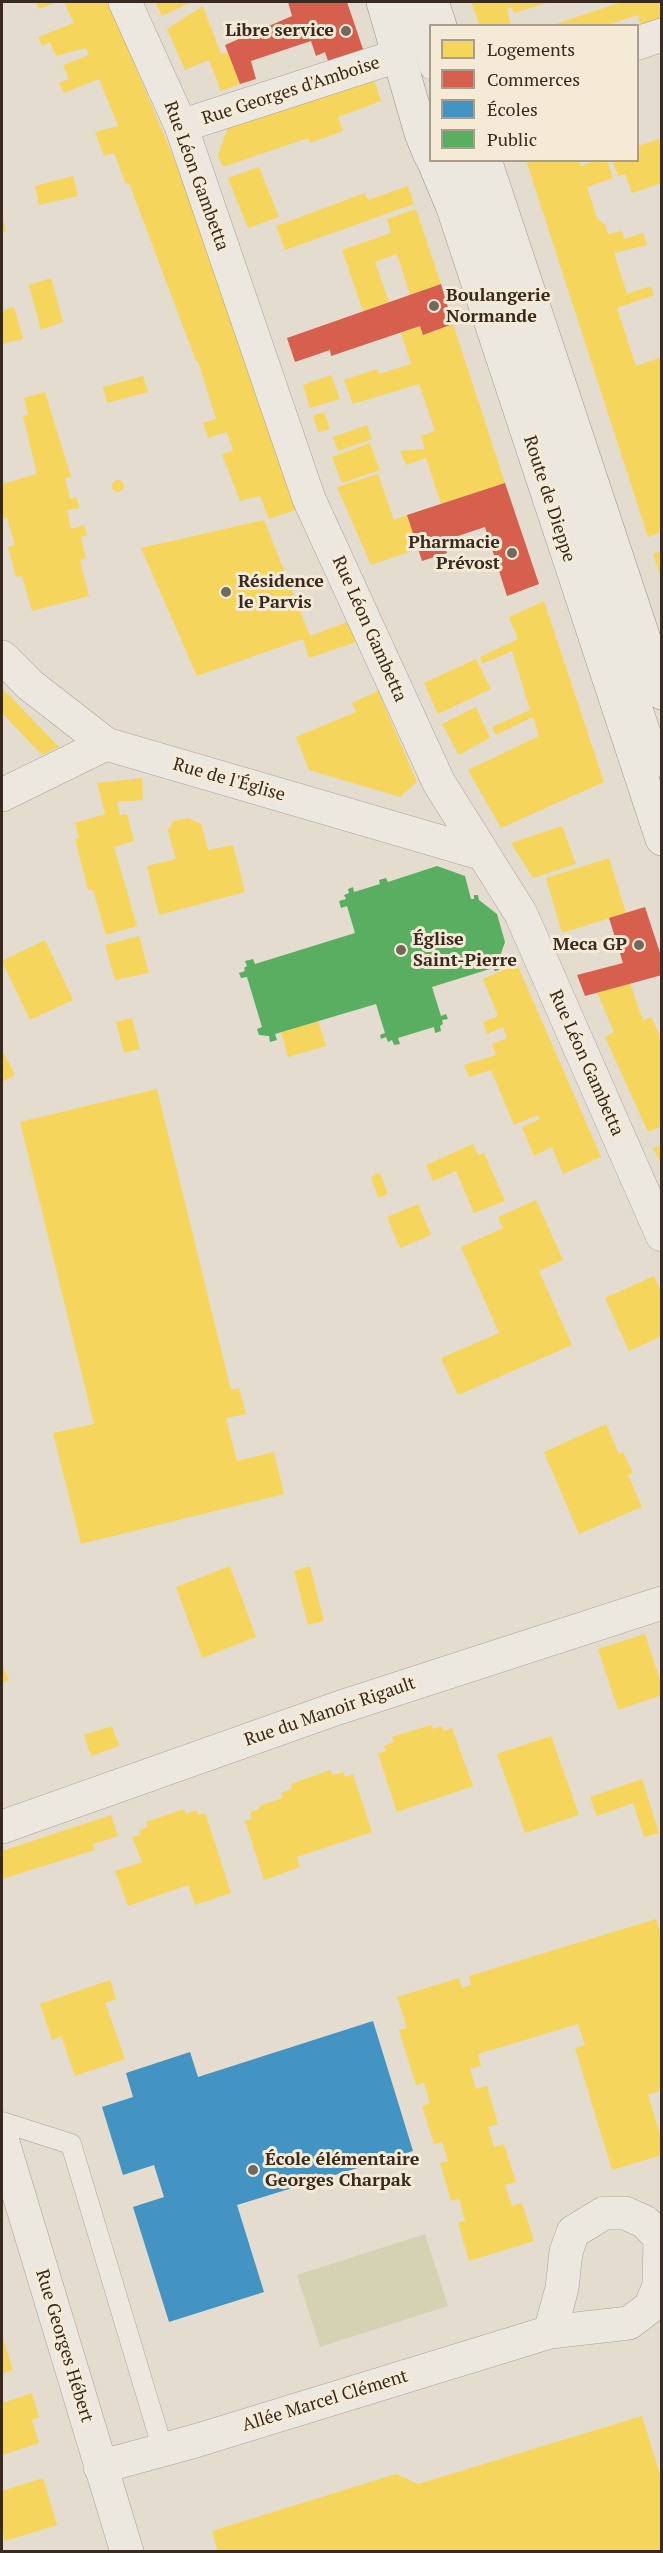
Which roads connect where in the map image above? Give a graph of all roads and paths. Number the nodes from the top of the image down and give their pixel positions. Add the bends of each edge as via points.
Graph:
1 (125, 2) edge
2 (383, 2) edge
3 (408, 2) edge
4 (432, 2) edge
5 (439, 24) edge
6 (662, 35) edge
7 (639, 43) edge
8 (400, 55) junction
9 (429, 66) edge
10 (181, 126) junction
11 (429, 153) edge
12 (434, 162) edge
13 (462, 162) edge
14 (486, 162) edge
15 (2, 657) edge
16 (662, 693) edge
17 (106, 744) junction
18 (662, 767) edge
19 (2, 795) edge
20 (662, 839) edge
21 (483, 854) junction
22 (662, 1235) edge
23 (662, 1603) edge
24 (2, 1827) edge
25 (2, 2122) edge
26 (2, 2139) edge
27 (550, 2332) dead end
28 (163, 2450) junction
29 (100, 2467) junction
30 (127, 2552) edge

1 - 10 street, Rue Léon Gambetta
2 - 8 street
3 - 9 lane
4 - 5 street
6 - 7 street
8 - 10 street, Rue Georges d'Amboise
8 - 11 street
10 - 21 street, Rue Léon Gambetta via 309,499 439,783
12 - 20 street, Route de Dieppe via 457,219
13 - 18 lane
14 - 16 street
15 - 17 street, Rue de l'Église via 30,685
17 - 19 street
17 - 21 street, Rue de l'Église
21 - 22 street, Rue Léon Gambetta via 521,914
23 - 24 street, Rue du Manoir Rigault via 338,1708
25 - 28 lane via 71,2145
26 - 29 street, Rue Georges Hébert
27 - 28 street, Allée Marcel Clément
28 - 29 street, Allée Marcel Clément
29 - 30 street, Rue Georges Hébert

